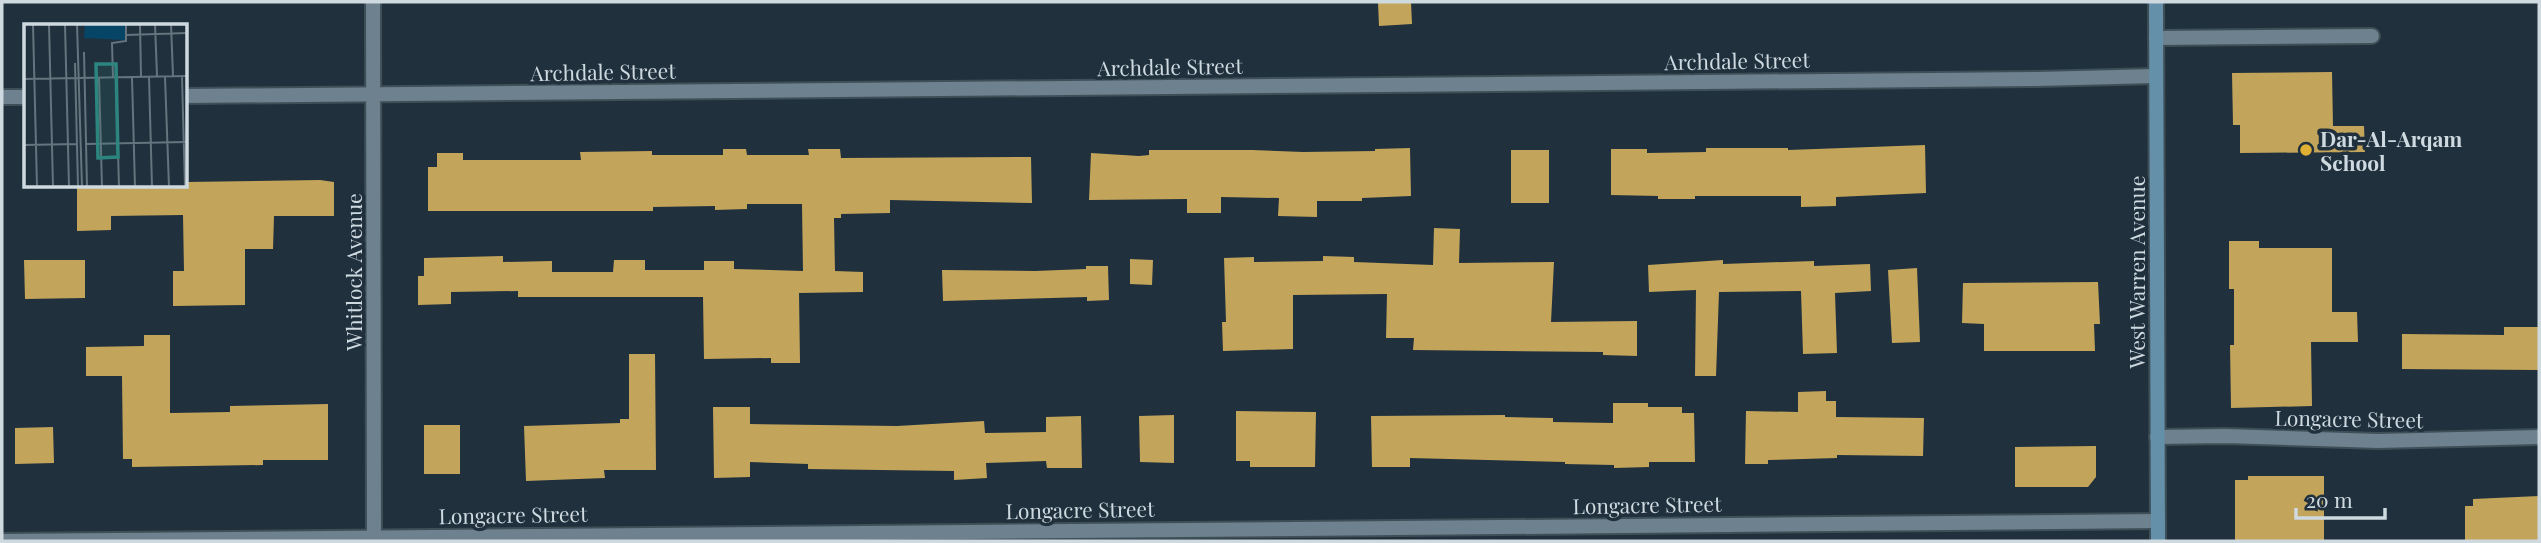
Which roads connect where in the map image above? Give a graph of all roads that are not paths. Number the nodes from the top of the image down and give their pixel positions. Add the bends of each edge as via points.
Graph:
1 (373, 2) edge
2 (2156, 2) edge
3 (2372, 36) dead end
4 (2156, 38) junction
5 (2156, 76) junction
6 (372, 94) junction
7 (187, 96) edge
8 (2, 97) edge
9 (24, 97) edge
10 (2157, 437) junction
11 (2539, 437) edge
12 (2158, 521) junction
13 (374, 539) edge
14 (2, 541) edge
15 (2158, 541) edge

1 - 6 street, Whitlock Avenue
2 - 4 main road, West Warren Avenue
3 - 4 street
4 - 5 main road, West Warren Avenue
5 - 6 street, Archdale Street
5 - 10 main road, West Warren Avenue
6 - 7 street, Archdale Street
6 - 13 street, Whitlock Avenue
8 - 9 street
10 - 11 street, Longacre Street via 2378,441
10 - 12 main road, West Warren Avenue
12 - 13 street, Longacre Street
12 - 15 main road, West Warren Avenue
13 - 14 street, Longacre Street

